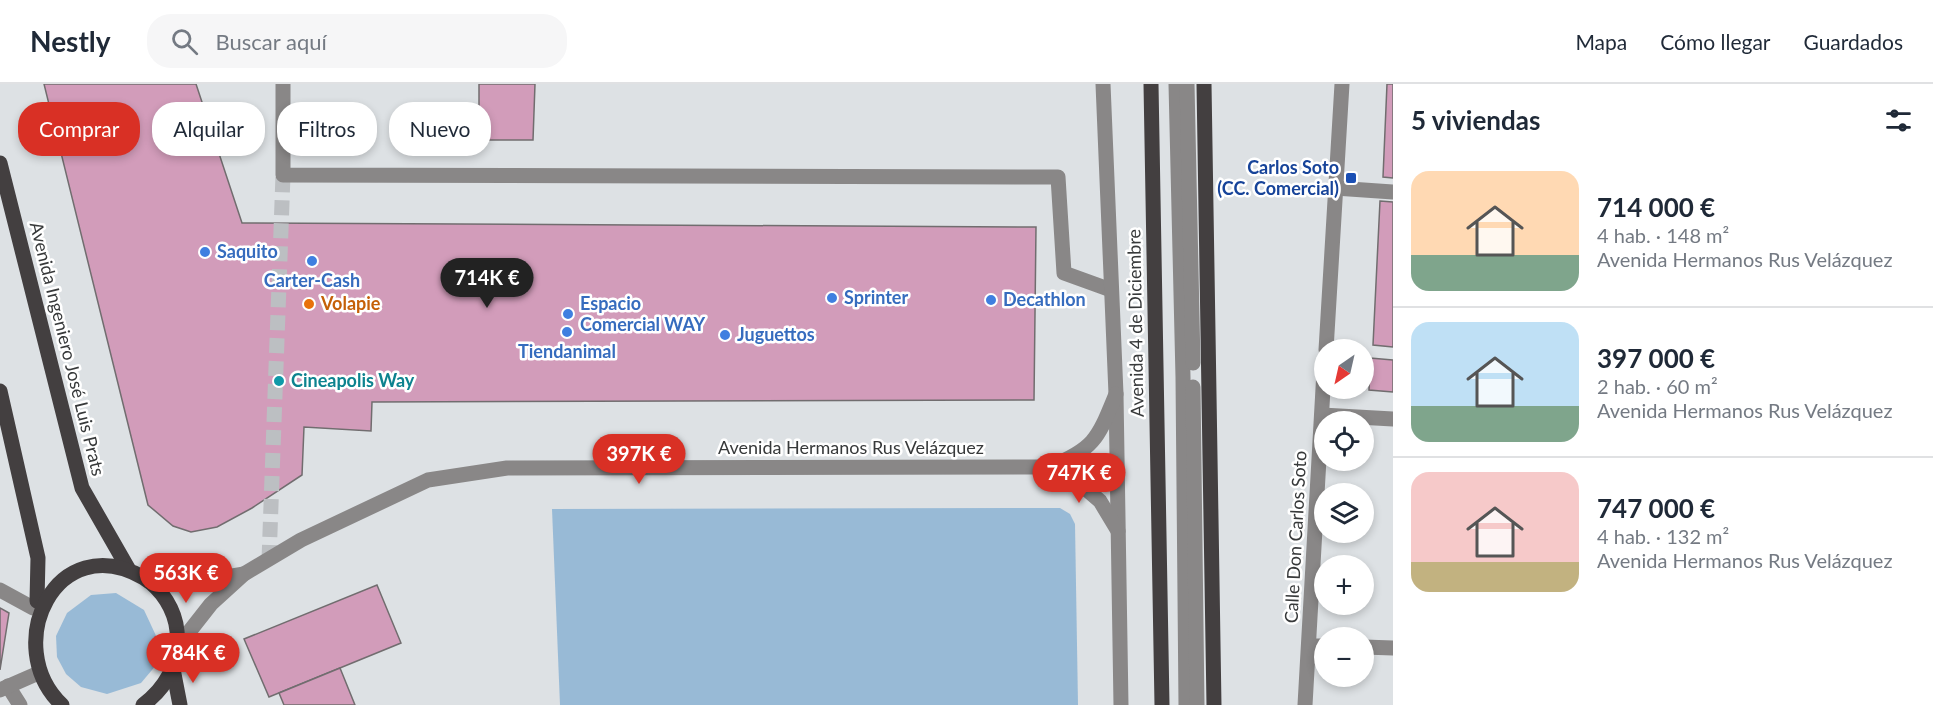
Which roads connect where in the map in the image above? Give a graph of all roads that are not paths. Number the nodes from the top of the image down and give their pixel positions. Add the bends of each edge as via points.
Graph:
1 (282, 84) edge
2 (1103, 84) edge
3 (1151, 84) edge
4 (1176, 84) edge
5 (1188, 84) edge
6 (1204, 84) edge
7 (1342, 84) edge
8 (0, 163) edge
9 (1335, 188) junction
10 (1393, 192) edge
11 (1112, 290) junction
12 (1327, 339) edge
13 (0, 391) edge
14 (1116, 394) junction
15 (1374, 418) edge
16 (1393, 419) edge
17 (1049, 467) junction
18 (1321, 471) edge
19 (1118, 531) junction
20 (129, 570) junction
21 (244, 574) junction
22 (150, 582) junction
23 (0, 590) edge
24 (35, 605) junction
25 (1317, 627) edge
26 (178, 646) junction
27 (1374, 647) edge
28 (1393, 648) edge
29 (1314, 661) edge
30 (173, 669) junction
31 (34, 675) junction
32 (4, 688) edge
33 (20, 705) edge
34 (62, 705) edge
35 (143, 705) edge
36 (180, 705) edge
37 (1121, 705) edge
38 (1162, 705) edge
39 (1186, 705) edge
40 (1197, 705) edge
41 (1214, 705) edge
42 (1305, 705) edge

1 - 11 street via 283,175 1058,177 1064,273
2 - 11 street
3 - 38 main road, Avenida 4 de Diciembre
4 - 39 street
5 - 40 street
6 - 41 main road
7 - 9 street
8 - 20 main road, Avenida Ingeniero José Luis Prats via 82,488
9 - 10 street
9 - 12 street
11 - 14 street
13 - 24 main road via 38,558
14 - 17 street, Avenida Hermanos Rus Velázquez via 1097,436 1086,448
14 - 19 street
15 - 16 street
17 - 19 street via 1100,501
17 - 21 street, Avenida Hermanos Rus Velázquez via 507,468 428,480 301,540
18 - 25 street, Calle Don Carlos Soto
19 - 37 street
20 - 22 main road
20 - 24 main road via 107,565 84,567 63,575
21 - 22 street, Avenida Hermanos Rus Velázquez via 186,584
21 - 26 street, Avenida Hermanos Rus Velázquez via 211,604
22 - 26 main road via 166,600 176,622
23 - 24 street
24 - 31 main road via 26,630 27,653
26 - 30 main road
27 - 28 street
29 - 42 street, Calle Don Carlos Soto
30 - 35 main road via 161,689
30 - 36 main road
31 - 32 street
31 - 34 main road via 45,692
32 - 33 street

